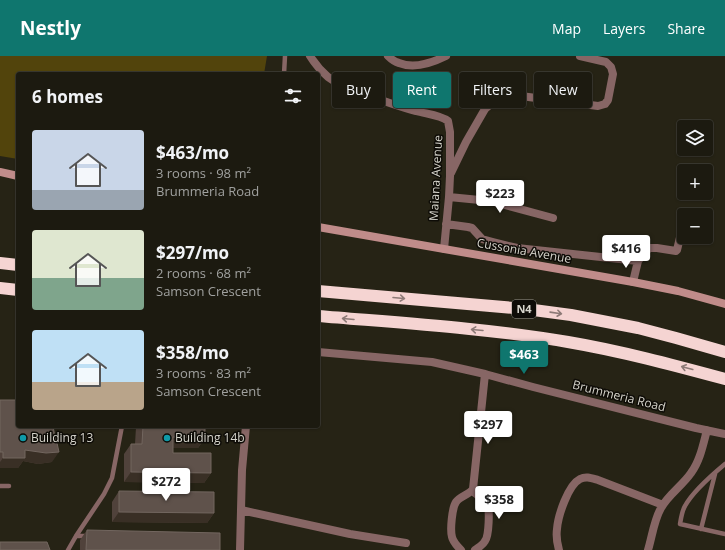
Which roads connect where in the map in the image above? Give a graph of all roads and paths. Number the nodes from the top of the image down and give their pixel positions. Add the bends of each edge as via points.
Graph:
1 (285, 56) edge
2 (310, 56) edge
3 (388, 56) edge
4 (446, 56) edge
5 (580, 56) edge
6 (284, 72) edge
7 (0, 172) edge
8 (16, 176) edge
9 (450, 176) junction
10 (449, 197) junction
11 (553, 218) dead end
12 (446, 224) junction
13 (320, 227) edge
14 (678, 244) edge
15 (444, 249) junction
16 (638, 261) junction
17 (0, 263) edge
18 (16, 265) edge
19 (633, 282) junction
20 (0, 288) edge
21 (16, 290) edge
22 (320, 291) edge
23 (725, 304) edge
24 (320, 316) edge
25 (320, 352) edge
26 (725, 352) edge
27 (485, 374) junction
28 (725, 379) edge
29 (122, 428) edge
30 (246, 428) edge
31 (707, 430) junction
32 (725, 434) edge
33 (725, 464) edge
34 (716, 472) junction
35 (0, 486) edge
36 (10, 486) dead end
37 (472, 490) junction
38 (663, 505) junction
39 (241, 510) junction
40 (725, 528) edge
41 (701, 529) junction
42 (724, 534) edge
43 (76, 536) junction
44 (92, 536) edge
45 (406, 543) dead end
46 (68, 550) edge
47 (240, 550) edge
48 (461, 550) edge
49 (475, 550) edge
50 (559, 550) edge
51 (648, 550) edge

1 - 6 lane
2 - 9 street, Maiana Avenue via 328,77 341,85 448,121
3 - 4 street via 399,63 413,66
5 - 9 street via 606,62 611,67 613,74 605,104 598,106 513,95 498,98 486,109
7 - 8 main road
9 - 10 street, Maiana Avenue
10 - 11 street via 490,201
10 - 12 street, Maiana Avenue
12 - 15 street, Maiana Avenue
12 - 16 street via 472,228 482,239 517,248
13 - 15 main road, Cussonia Avenue
14 - 16 street via 676,251 650,248
15 - 19 main road, Cussonia Avenue
16 - 19 street
17 - 18 highway
19 - 23 main road, Cussonia Avenue via 678,290
20 - 21 highway
22 -> 26 highway, N4 via 548,312 638,328
28 -> 24 highway, N4 via 660,361 570,342
25 - 27 street, Brummeria Road via 427,361
27 - 31 street, Brummeria Road
27 - 37 street
29 - 43 lane via 112,478
30 - 39 street
31 - 32 street, Brummeria Road
31 - 38 street via 696,466
33 - 34 lane
34 - 41 lane
34 - 41 lane via 693,495 683,511 680,524
35 - 36 lane
37 - 48 street via 454,504 451,534
37 - 49 street via 486,501 489,519 487,538
38 - 50 street via 598,480 581,479 574,483 567,494 559,518 556,529
38 - 51 street
39 - 45 street via 350,534
39 - 47 street
40 - 42 lane
41 - 42 lane
43 - 44 lane
43 - 46 lane

